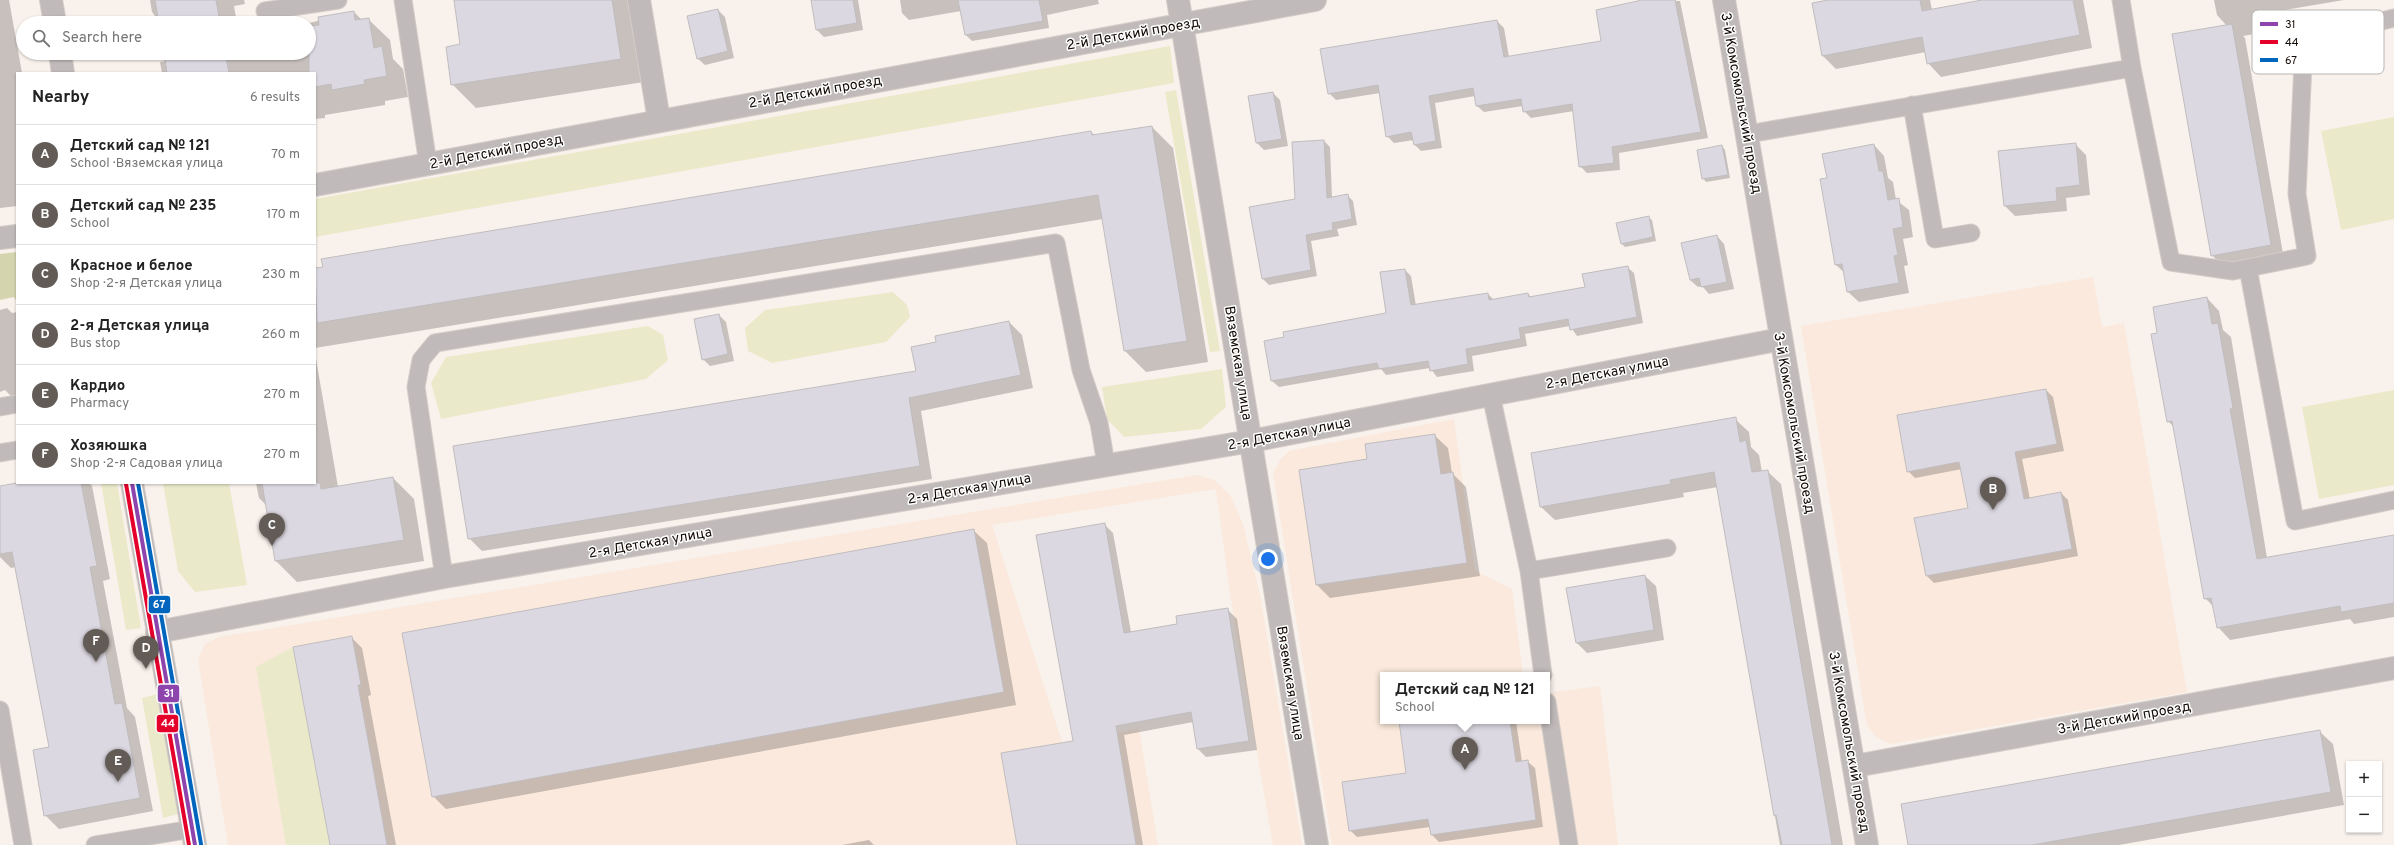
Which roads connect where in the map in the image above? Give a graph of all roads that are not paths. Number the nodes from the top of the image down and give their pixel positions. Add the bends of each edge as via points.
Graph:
1 (51, 0) edge
2 (338, 0) edge
3 (403, 0) edge
4 (639, 0) edge
5 (1178, 0) edge
6 (1315, 0) edge
7 (1724, 0) edge
8 (2120, 0) edge
9 (265, 12) dead end
10 (54, 16) edge
11 (2394, 18) edge
12 (2384, 21) edge
13 (1183, 23) junction
14 (61, 60) edge
15 (2132, 68) junction
16 (63, 72) edge
17 (2302, 74) edge
18 (1912, 105) junction
19 (659, 120) junction
20 (1748, 134) junction
21 (428, 164) junction
22 (316, 185) edge
23 (1971, 234) dead end
24 (16, 236) edge
25 (0, 238) edge
26 (2248, 268) junction
27 (1781, 339) junction
28 (1491, 395) junction
29 (16, 404) edge
30 (0, 407) edge
31 (1251, 441) junction
32 (16, 450) edge
33 (0, 453) edge
34 (1106, 464) junction
35 (132, 484) edge
36 (2394, 500) edge
37 (1667, 548) dead end
38 (1529, 571) junction
39 (444, 577) junction
40 (157, 632) junction
41 (2394, 668) edge
42 (1543, 672) edge
43 (0, 710) edge
44 (1550, 722) edge
45 (1855, 766) junction
46 (193, 837) edge
47 (23, 845) edge
48 (95, 845) edge
49 (1317, 845) edge
50 (1569, 845) edge
51 (1867, 845) edge

1 - 10 street
2 - 9 lane
3 - 21 lane
4 - 19 street
5 - 13 street, Вяземская улица
6 - 13 street, 2-й Детский проезд
7 - 20 street, 3-й Комсомольский проезд
8 - 15 lane
11 - 12 lane
13 - 19 street, 2-й Детский проезд
13 - 31 street, Вяземская улица
14 - 16 street
15 - 18 lane
15 - 26 lane via 2171,262 2233,270
17 - 26 lane via 2297,194 2307,256
18 - 20 lane
18 - 23 lane via 1935,239
19 - 21 street, 2-й Детский проезд
20 - 27 street, 3-й Комсомольский проезд
21 - 22 street, 2-й Детский проезд
24 - 25 street
26 - 36 lane via 2295,521
27 - 28 street, 2-я Детская улица
27 - 45 street, 3-й Комсомольский проезд
28 - 31 street, 2-я Детская улица
28 - 38 lane
29 - 30 lane
31 - 34 street, 2-я Детская улица
31 - 49 street, Вяземская улица
32 - 33 lane
34 - 39 street, 2-я Детская улица
34 - 39 lane via 1099,423 1081,370 1056,243 436,344 421,360 416,387
35 - 40 street
37 - 38 lane
38 - 42 lane
39 - 40 street, 2-я Детская улица
40 - 46 street
41 - 45 street, 3-й Детский проезд
43 - 47 lane
44 - 50 lane
45 - 51 street, 3-й Комсомольский проезд
46 - 48 lane

